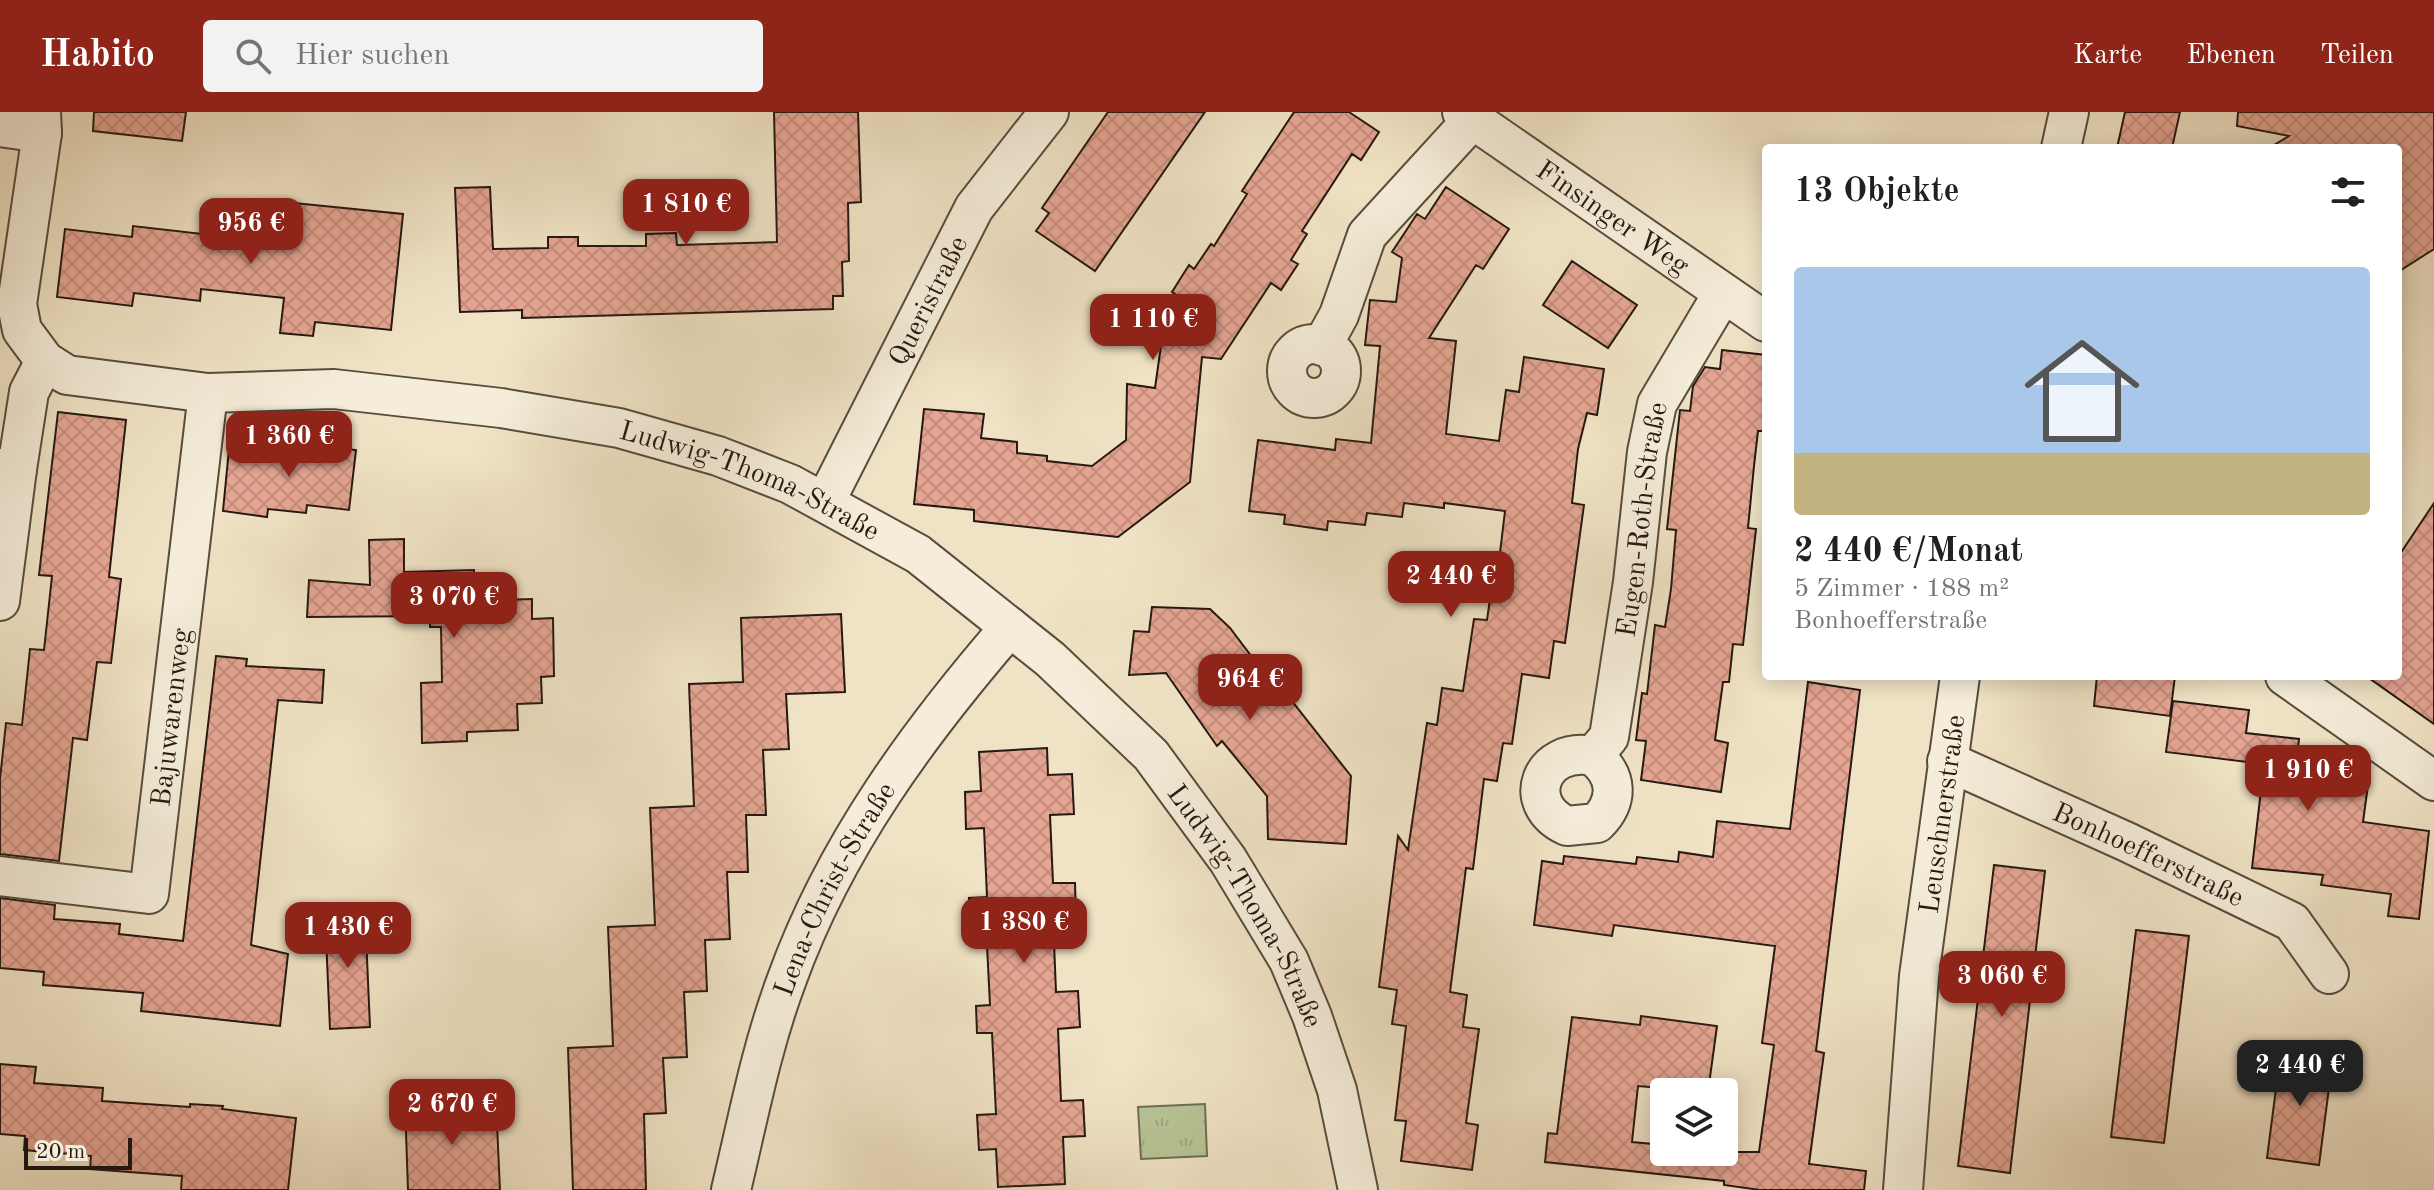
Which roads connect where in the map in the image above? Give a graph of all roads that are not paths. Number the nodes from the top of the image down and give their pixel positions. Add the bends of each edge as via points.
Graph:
1 (1049, 112) edge
2 (2069, 112) edge
3 (1468, 116) edge
4 (42, 122) edge
5 (0, 127) edge
6 (2062, 144) edge
7 (1723, 293) junction
8 (1762, 319) edge
9 (1322, 346) dead end
10 (45, 361) junction
11 (208, 393) junction
12 (8, 469) edge
13 (825, 502) junction
14 (0, 601) edge
15 (1010, 627) junction
16 (1959, 680) edge
17 (2291, 680) edge
18 (1593, 756) dead end
19 (1947, 761) junction
20 (2434, 781) edge
21 (0, 876) edge
22 (2329, 974) dead end
23 (731, 1190) edge
24 (1358, 1190) edge
25 (1903, 1190) edge

1 - 13 street, Queristraße via 974,208
2 - 6 street
3 - 7 street, Finsinger Weg
3 - 9 street via 1367,235 1339,315
4 - 5 street
4 - 10 street via 17,304 22,330
7 - 8 street, Finsinger Weg
7 - 18 street, Eugen-Roth-Straße via 1657,404 1609,737
10 - 11 street, Ludwig-Thoma-Straße via 67,375
10 - 12 street via 29,392
11 - 13 street, Ludwig-Thoma-Straße via 334,389 619,428 718,456
11 - 21 street, Bajuwarenweg via 149,894
12 - 14 street
13 - 15 street, Ludwig-Thoma-Straße via 918,554
15 - 23 street, Lena-Christ-Straße via 949,698 841,858 783,990 757,1070
15 - 24 street, Ludwig-Thoma-Straße via 1151,755 1228,860 1289,961 1312,1016 1337,1090
16 - 19 street, Leuschnerstraße
17 - 20 street
19 - 22 street, Bonhoefferstraße via 2292,922
19 - 25 street, Leuschnerstraße via 1919,976

